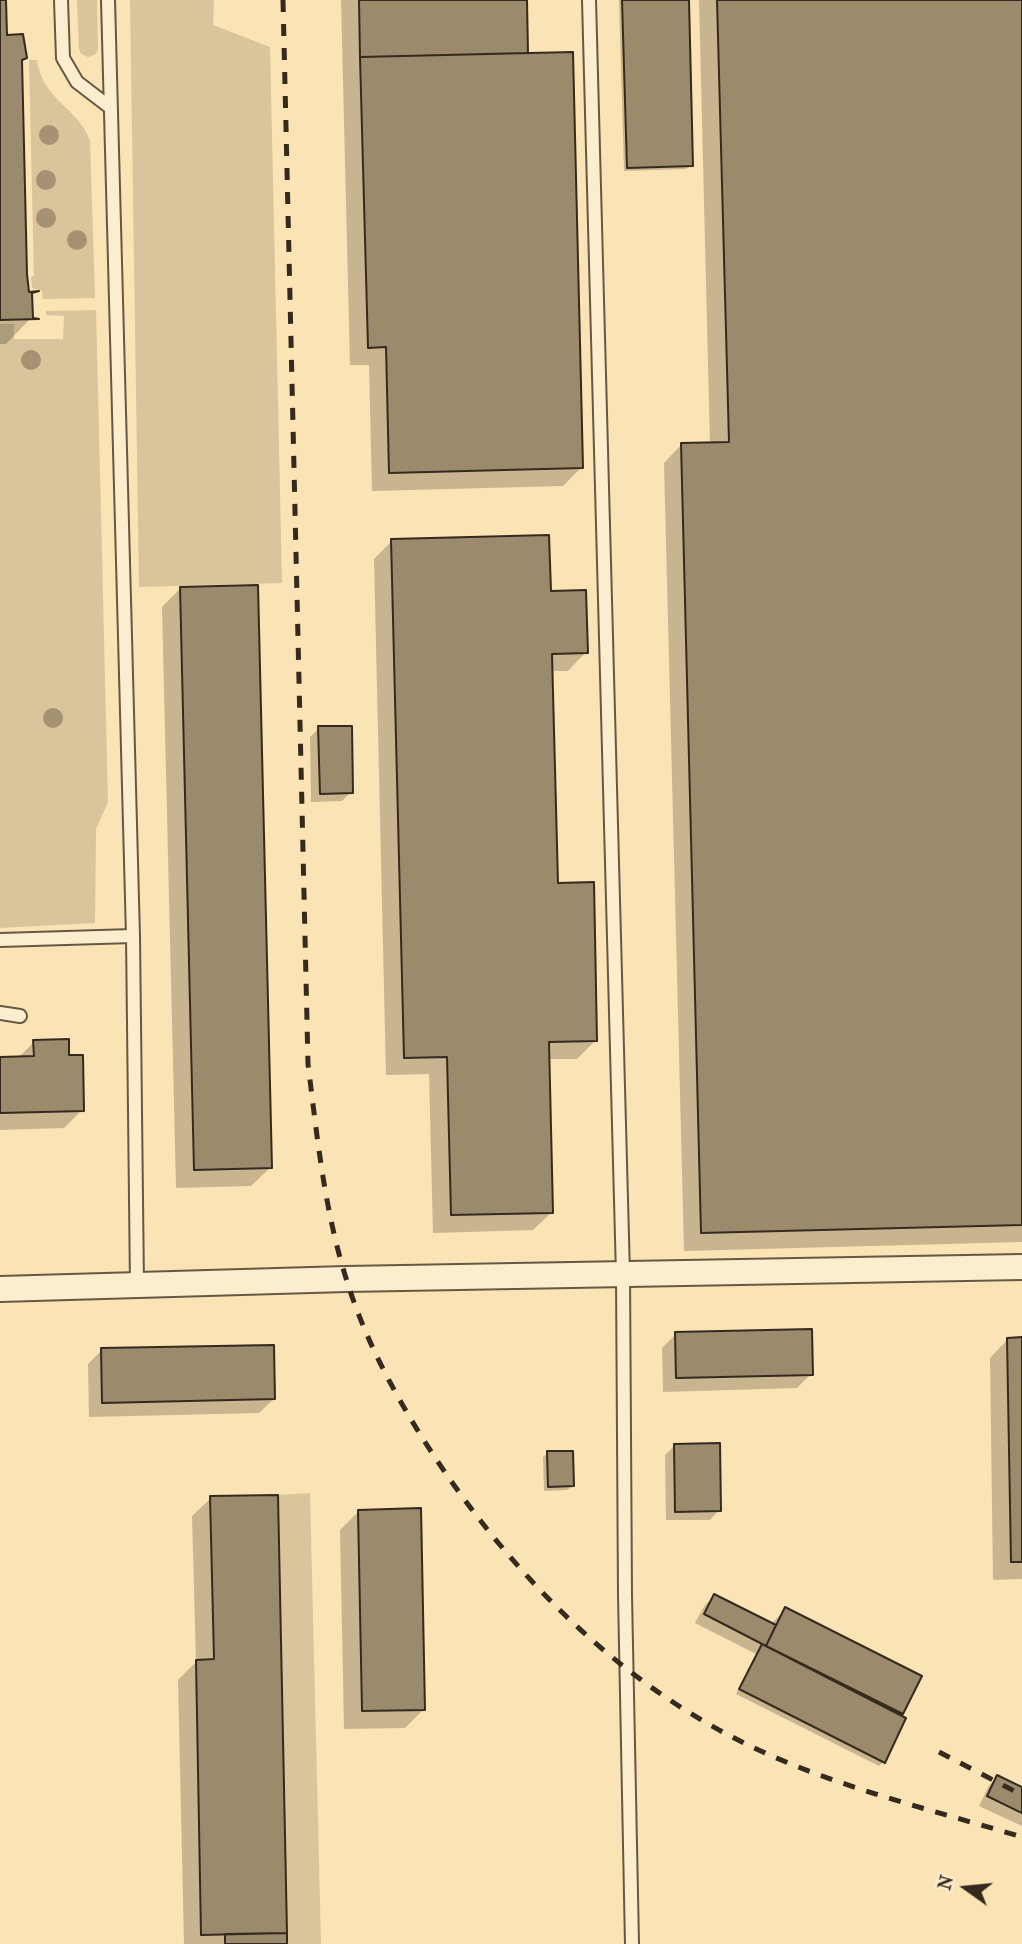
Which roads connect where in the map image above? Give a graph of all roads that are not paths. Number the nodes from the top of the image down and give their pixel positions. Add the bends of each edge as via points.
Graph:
1 (61, 0) edge
2 (108, 0) edge
3 (589, 0) edge
4 (111, 108) junction
5 (133, 936) junction
6 (0, 940) edge
7 (0, 1013) edge
8 (20, 1016) dead end
9 (1022, 1267) edge
10 (623, 1274) junction
11 (137, 1286) junction
12 (0, 1289) edge
13 (632, 1944) edge

1 - 4 lane via 63,58 76,82
2 - 4 lane
3 - 10 lane
4 - 5 lane
5 - 6 lane
5 - 11 lane
7 - 8 lane
9 - 10 street
10 - 11 street
10 - 13 lane
11 - 12 street

